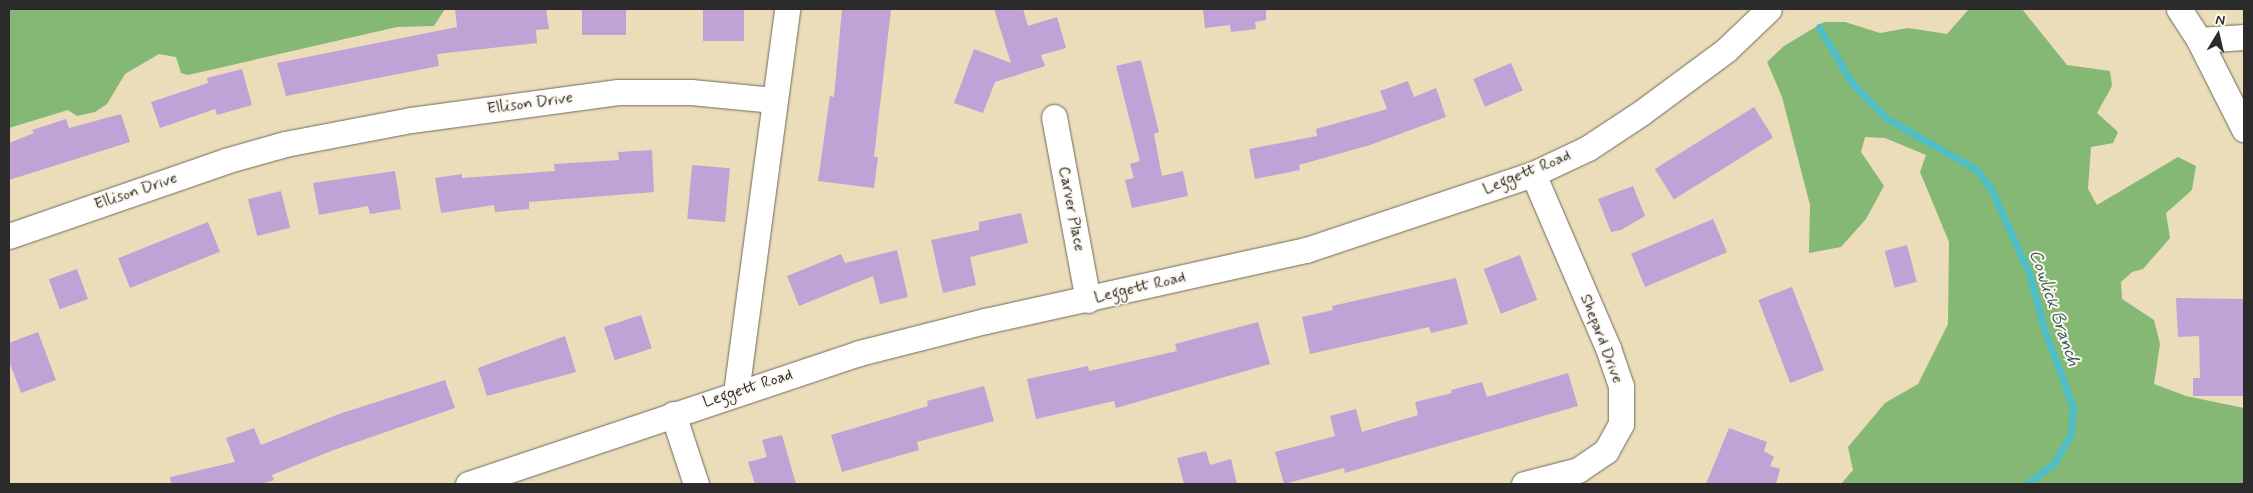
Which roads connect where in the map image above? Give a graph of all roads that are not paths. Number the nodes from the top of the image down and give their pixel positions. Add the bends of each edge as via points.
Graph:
1 (787, 9) edge
2 (1769, 9) edge
3 (2179, 9) edge
4 (2244, 37) edge
5 (2199, 40) junction
6 (774, 100) junction
7 (1054, 117) dead end
8 (2244, 129) edge
9 (1533, 174) junction
10 (9, 236) edge
11 (1088, 300) junction
12 (736, 393) junction
13 (672, 414) junction
14 (468, 484) edge
15 (696, 484) edge
16 (1524, 484) edge

1 - 6 street
2 - 9 street, Leggett Road via 1726,50 1641,112 1588,148
3 - 5 street
4 - 5 street
5 - 8 street
6 - 10 street, Ellison Drive via 691,92 618,92 411,120 285,144
6 - 12 street
7 - 11 street, Carver Place
9 - 11 street, Leggett Road via 1306,250
9 - 16 street, Shepard Drive via 1608,348 1621,386 1621,424 1606,451 1578,470
11 - 12 street, Leggett Road via 859,352
12 - 13 street, Leggett Road
13 - 14 street, Leggett Road
13 - 15 street

